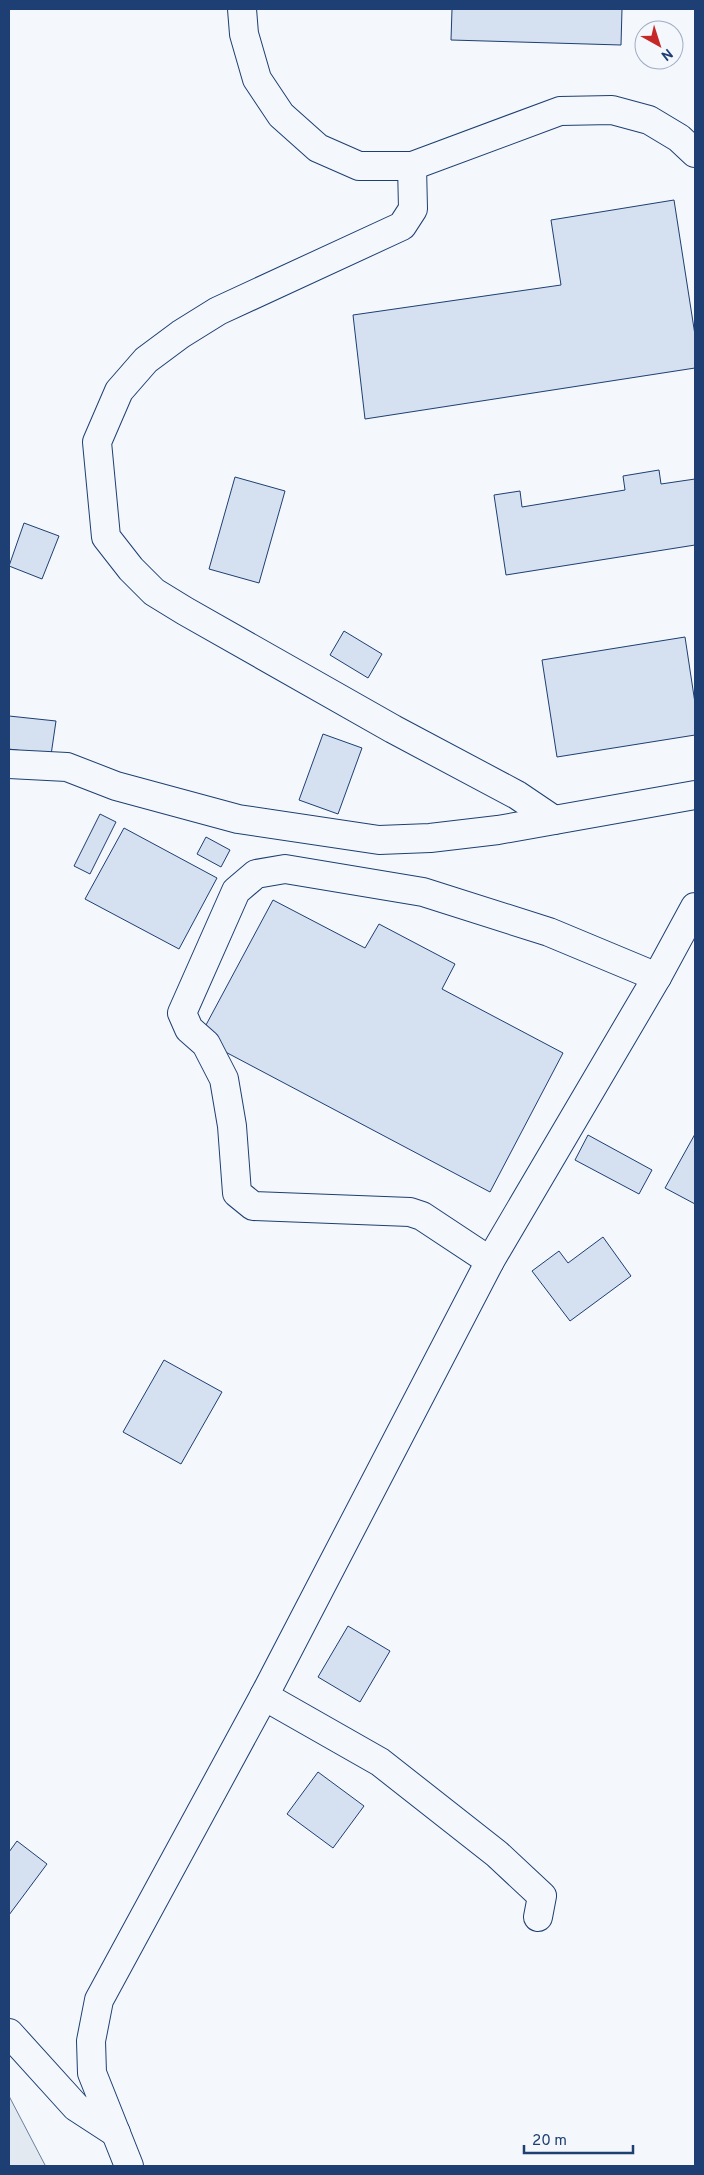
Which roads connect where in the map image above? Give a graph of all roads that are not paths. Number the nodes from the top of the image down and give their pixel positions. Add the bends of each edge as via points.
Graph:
1 (242, 9) edge
2 (695, 154) edge
3 (412, 166) junction
4 (9, 764) edge
5 (695, 795) edge
6 (554, 820) junction
7 (695, 907) edge
8 (657, 977) junction
9 (490, 1261) junction
10 (264, 1696) junction
11 (538, 1917) dead end
12 (9, 2033) edge
13 (116, 2133) junction
14 (129, 2166) edge

1 - 3 street via 244,34 257,79 281,115 318,148 359,166
2 - 3 street via 679,138 649,120 612,110 560,111
3 - 6 street via 413,208 402,226 218,311 146,360 119,391 96,442 106,537 154,592 393,729 517,795
4 - 6 street via 67,767 116,786 238,819 379,840 430,838
5 - 6 street
7 - 8 street
8 - 9 street
8 - 9 street via 549,932 423,892 286,869 256,874 236,891 182,1013 188,1029 206,1044 224,1079 232,1126 237,1193 253,1206 410,1212 422,1216
9 - 10 street
10 - 11 street via 380,1762 497,1854 542,1896
10 - 13 street via 99,2000 91,2041 92,2073
12 - 13 street via 76,2107
13 - 14 street

